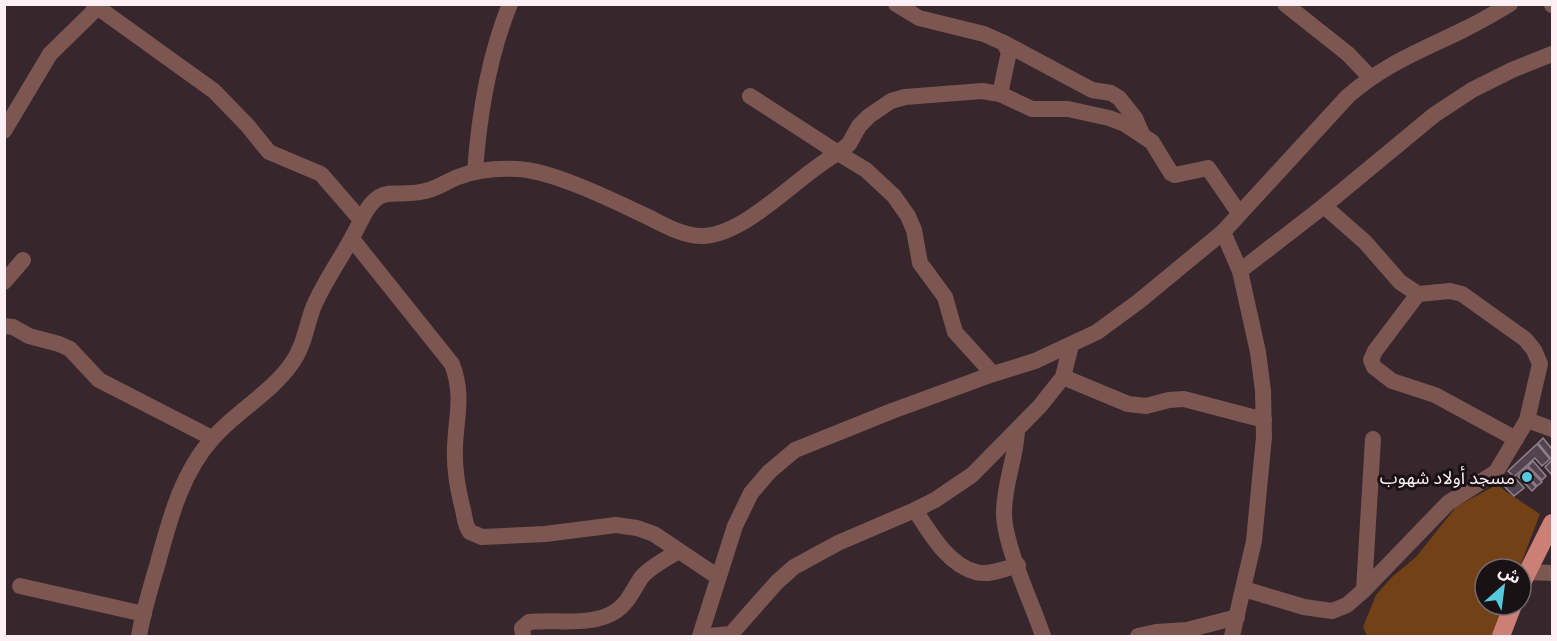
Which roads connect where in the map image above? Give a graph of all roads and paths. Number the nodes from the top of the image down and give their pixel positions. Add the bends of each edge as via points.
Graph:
1 (510, 4) edge
2 (896, 4) edge
3 (1285, 4) edge
4 (1510, 4) edge
5 (96, 6) edge
6 (1004, 44) junction
7 (1552, 54) edge
8 (1370, 77) junction
9 (1000, 94) junction
10 (750, 96) dead end
11 (4, 131) edge
12 (1143, 135) junction
13 (838, 153) junction
14 (475, 172) junction
15 (1324, 206) junction
16 (1239, 213) junction
17 (361, 220) junction
18 (1223, 232) junction
19 (352, 239) junction
20 (23, 260) dead end
21 (1240, 271) junction
22 (4, 282) edge
23 (1418, 294) junction
24 (4, 326) edge
25 (1071, 345) junction
26 (993, 374) junction
27 (1063, 377) junction
28 (1264, 420) junction
29 (1527, 420) junction
30 (1552, 429) edge
31 (1017, 430) junction
32 (212, 438) junction
33 (1373, 438) dead end
34 (1516, 440) junction
35 (915, 510) junction
36 (1552, 524) edge
37 (678, 550) junction
38 (1533, 561) edge
39 (1018, 565) junction
40 (1552, 573) edge
41 (1533, 576) edge
42 (718, 577) junction
43 (20, 586) dead end
44 (1244, 589) junction
45 (1364, 590) junction
46 (144, 614) junction
47 (1236, 617) junction
48 (1508, 617) edge
49 (1190, 633) edge
50 (139, 636) edge
51 (523, 636) edge
52 (700, 636) edge
53 (707, 636) edge
54 (1043, 636) edge
55 (1138, 636) edge
56 (1232, 636) edge
57 (1501, 636) edge

1 - 14 street via 482,101
2 - 6 street via 919,18 984,34
3 - 8 street via 1348,54
4 - 8 street
5 - 11 street via 50,54
5 - 17 street via 214,91 269,152 321,174
6 - 9 street via 1008,52
6 - 12 street via 1092,90 1119,98 1136,118
7 - 15 street via 1482,85 1434,115
8 - 16 street
9 - 12 street via 1032,109 1068,109 1109,118
9 - 13 street via 954,92 891,101 869,116
10 - 13 street
12 - 16 street via 1175,175 1205,167 1211,171
13 - 14 street via 759,212 718,233 703,236 671,228 619,203 536,172
13 - 26 street via 866,170 894,196 914,230 920,263 945,297 956,332
14 - 17 street via 427,191 377,197
15 - 21 street
15 - 23 street via 1365,242 1400,282
16 - 18 street
17 - 19 street
18 - 21 street
18 - 25 street via 1138,302 1097,332
19 - 32 street via 321,292 306,336 290,365
19 - 37 street via 452,364 459,395 456,481 470,532 482,537 616,525 654,534
20 - 22 street
21 - 28 street via 1258,352
23 - 29 street via 1462,294 1525,339 1540,364
23 - 34 street via 1375,351 1371,360 1374,367 1392,381 1435,394
24 - 32 street via 70,349 99,380
25 - 26 street
25 - 27 street
26 - 42 street via 795,450 751,493
27 - 28 street via 1128,404 1146,406 1184,399
27 - 31 street
28 - 44 street via 1254,541
29 - 30 street
29 - 34 street
31 - 35 street via 972,475
31 - 39 street via 1015,457 1005,486 1004,516
32 - 46 street via 175,503
33 - 45 street
34 - 45 street via 1496,472 1448,503
35 - 39 street via 947,554 963,566 986,573
35 - 53 street via 794,567 731,634
36 - 38 main road
37 - 42 street
37 - 51 street via 642,577 632,596 616,611 601,618 529,622 522,628
39 - 54 street
40 - 41 street
42 - 52 street
43 - 46 street
44 - 45 street via 1332,611
44 - 47 street
46 - 50 street
47 - 49 street
47 - 56 street
48 - 57 main road
49 - 55 street

